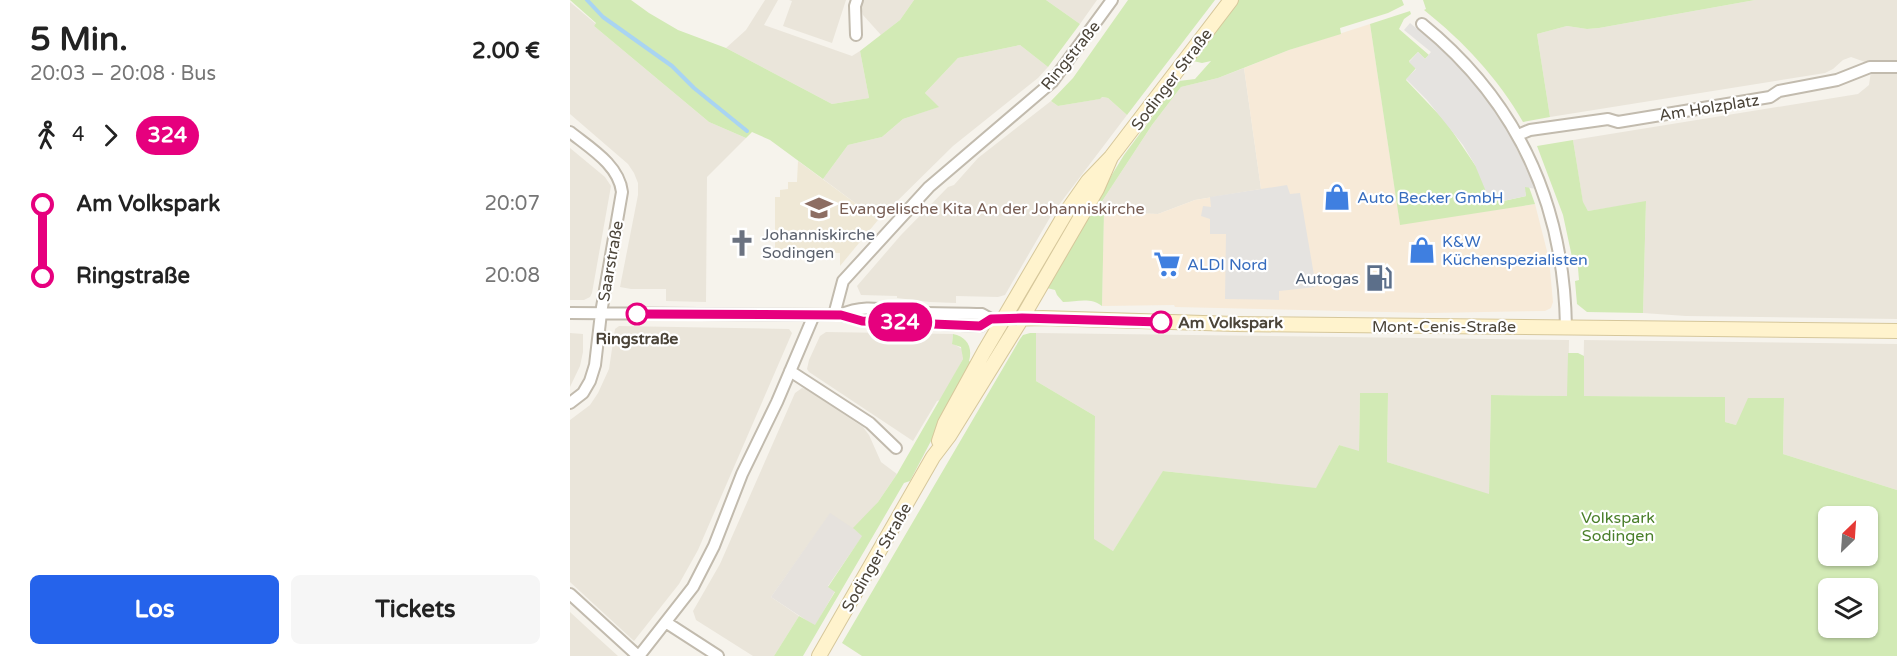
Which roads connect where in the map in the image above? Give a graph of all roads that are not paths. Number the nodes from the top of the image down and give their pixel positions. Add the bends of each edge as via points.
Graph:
1 (857, 0) edge
2 (1112, 0) edge
3 (1231, 0) edge
4 (1422, 24) dead end
5 (856, 34) dead end
6 (1897, 67) edge
7 (570, 132) edge
8 (1518, 135) junction
9 (1111, 157) junction
10 (570, 313) edge
11 (601, 314) junction
12 (814, 315) junction
13 (838, 315) junction
14 (1022, 318) junction
15 (997, 319) junction
16 (1566, 327) junction
17 (1897, 331) edge
18 (790, 370) junction
19 (570, 404) edge
20 (896, 448) dead end
21 (933, 457) junction
22 (570, 594) edge
23 (667, 623) junction
24 (638, 656) edge
25 (718, 656) edge
26 (819, 656) edge

1 - 5 street
2 - 13 street, Ringstraße via 1052,82 929,187 843,281
3 - 9 main road, Sodinger Straße
4 - 8 street via 1467,65
6 - 8 street, Am Holzplatz via 1870,67 1837,80 1779,90 1770,97 1618,122 1608,119 1530,130
7 - 11 street, Saarstraße via 611,168 620,182 620,206
8 - 16 street via 1539,178 1552,218
9 - 14 main road, Sodinger Straße via 1097,189
9 - 15 main road, Sodinger Straße via 1088,181
10 - 11 street, Mont-Cenis-Straße
11 - 12 street, Mont-Cenis-Straße
11 - 19 street, Saarstraße via 590,381
12 - 13 street, Mont-Cenis-Straße
12 - 18 street
13 - 15 street, Mont-Cenis-Straße via 854,309 883,309 982,314
14 - 15 main road, Mont-Cenis-Straße
14 - 16 main road, Mont-Cenis-Straße
14 - 21 main road, Sodinger Straße
15 - 21 main road, Sodinger Straße via 945,423
16 - 17 main road, Mont-Cenis-Straße
18 - 20 street via 870,423
18 - 23 street via 714,546 693,587
21 - 26 main road, Sodinger Straße
22 - 24 street
23 - 24 street
23 - 25 street

